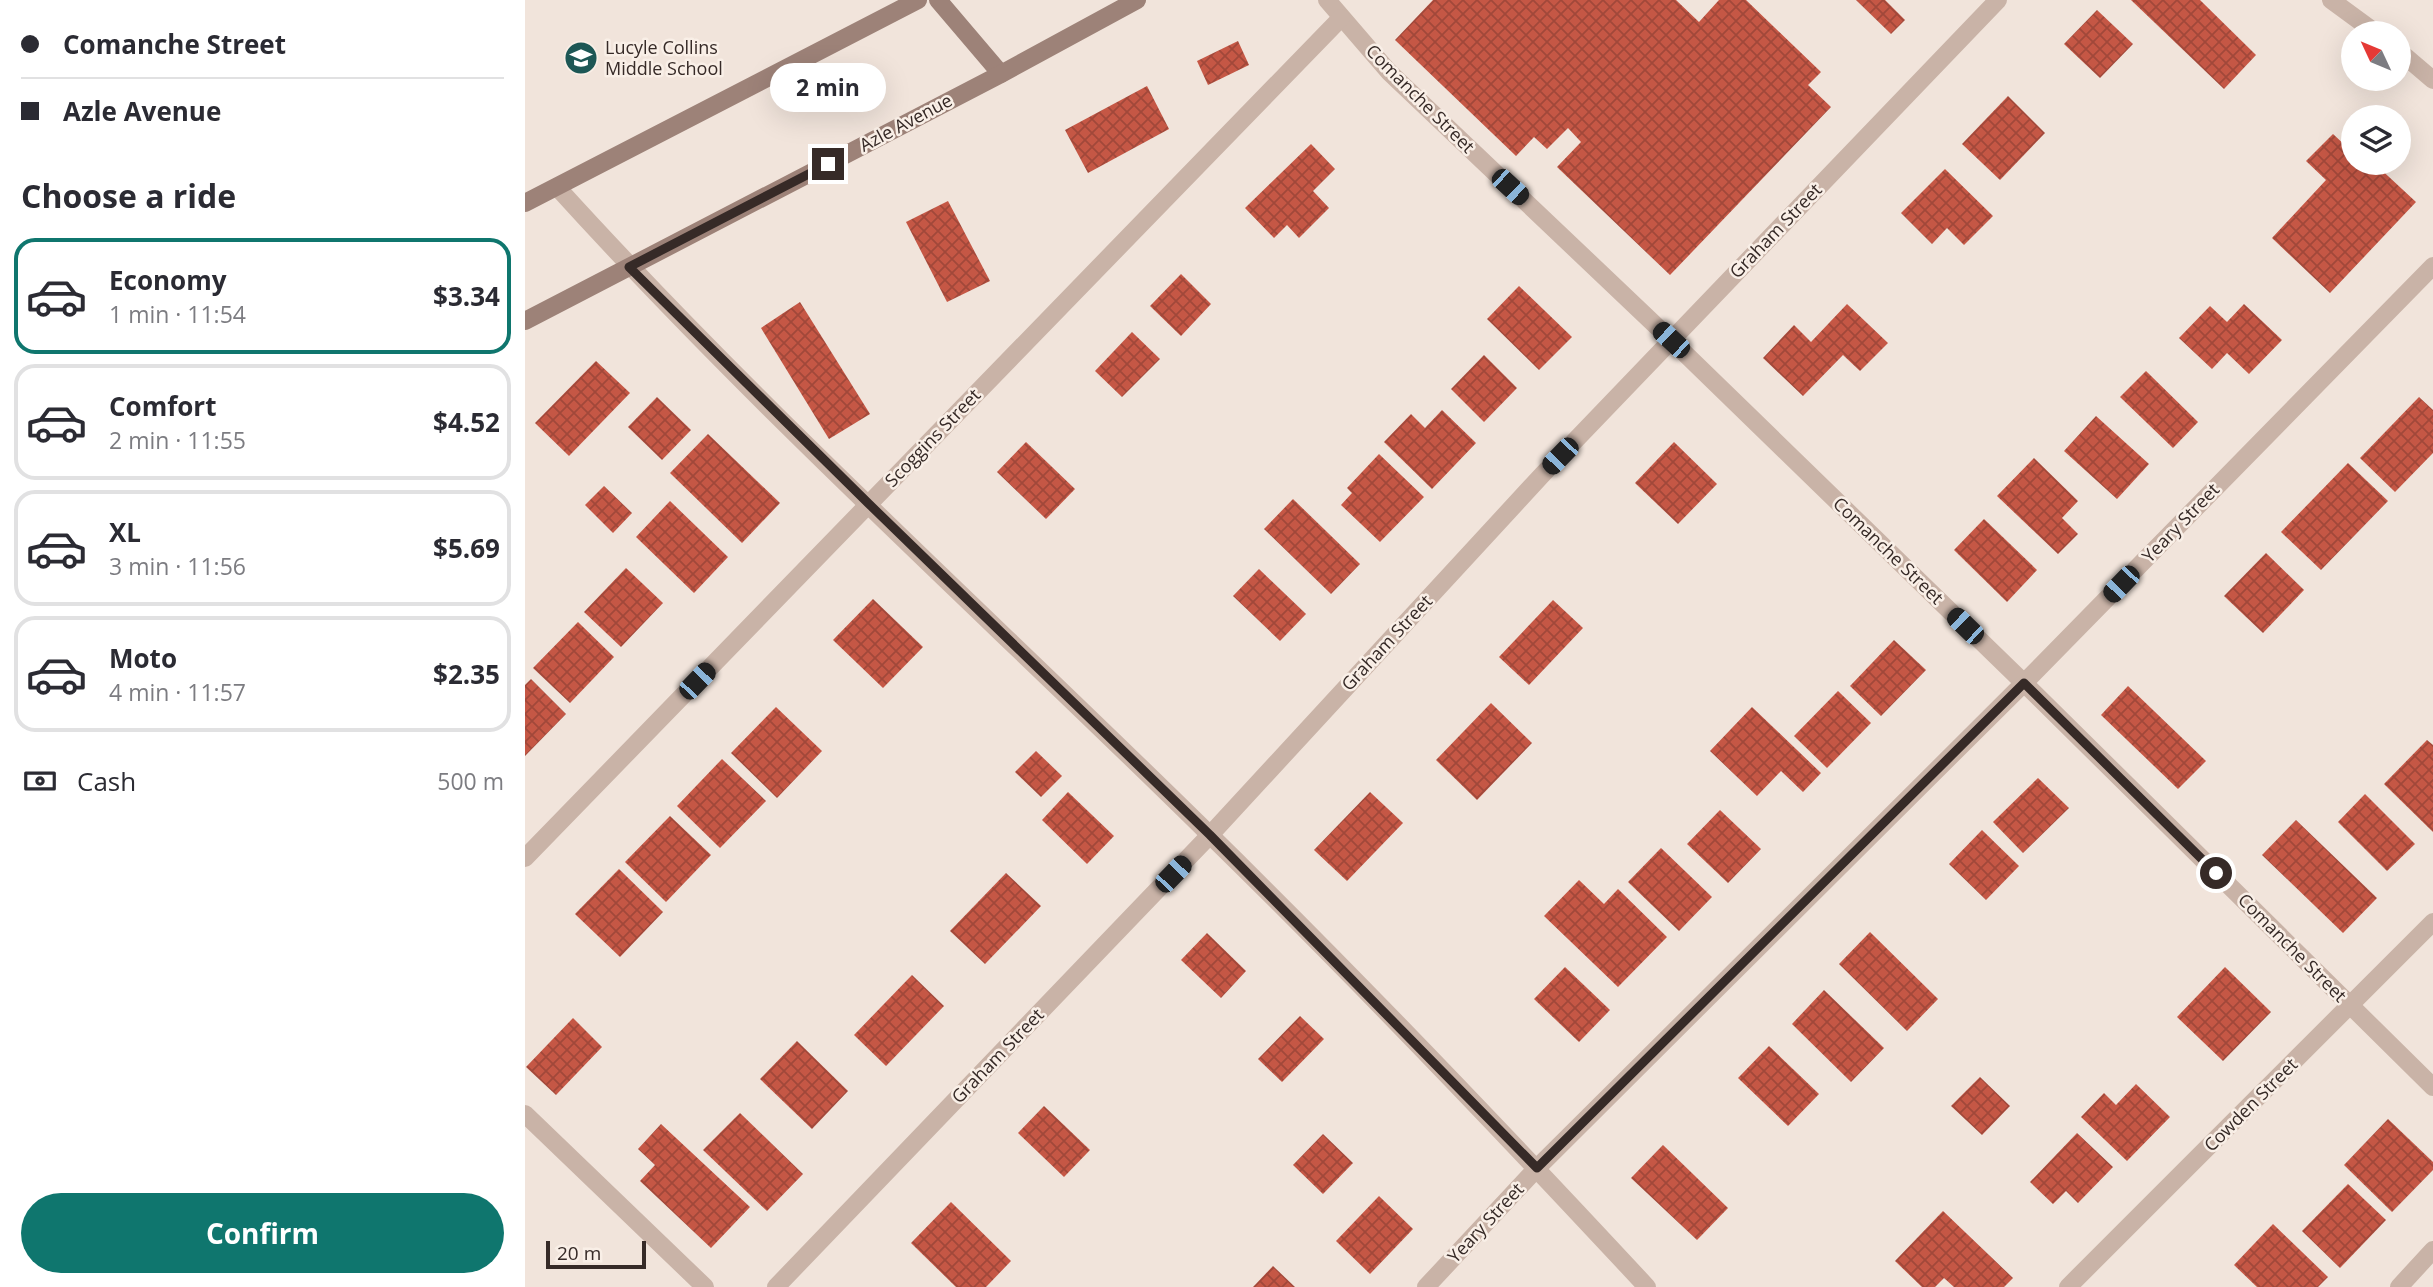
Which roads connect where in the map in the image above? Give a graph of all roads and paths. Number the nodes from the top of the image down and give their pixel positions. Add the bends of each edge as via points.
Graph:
1 (918, 0) edge
2 (938, 0) edge
3 (1137, 0) edge
4 (1327, 0) edge
5 (1998, 0) edge
6 (2331, 0) edge
7 (1341, 18) junction
8 (2360, 21) edge
9 (2411, 61) edge
10 (1001, 74) junction
11 (2433, 80) edge
12 (557, 187) junction
13 (525, 203) edge
14 (2433, 266) edge
15 (629, 267) junction
16 (525, 321) edge
17 (1671, 340) junction
18 (869, 504) junction
19 (2024, 683) junction
20 (1210, 835) junction
21 (525, 858) edge
22 (2433, 922) edge
23 (2350, 1006) junction
24 (2433, 1087) edge
25 (525, 1114) edge
26 (1537, 1168) junction
27 (2433, 1250) edge
28 (705, 1287) edge
29 (776, 1287) edge
30 (1426, 1287) edge
31 (1647, 1287) edge
32 (2068, 1287) edge
33 (2399, 1287) edge

1 - 12 main road
2 - 10 main road
3 - 10 main road, Azle Avenue
4 - 7 street, Comanche Street
5 - 17 street, Graham Street
6 - 8 street
7 - 17 street, Comanche Street via 1389,72
7 - 18 street, Scoggins Street
9 - 11 street
10 - 15 main road, Azle Avenue
12 - 13 main road
12 - 15 street
14 - 19 street, Yeary Street
15 - 16 main road, Azle Avenue
15 - 18 street
17 - 19 street, Comanche Street
17 - 20 street, Graham Street
18 - 20 street
18 - 21 street, Scoggins Street
19 - 23 street, Comanche Street
19 - 26 street, Yeary Street
20 - 26 street
20 - 29 street, Graham Street
22 - 23 street, Cowden Street
23 - 24 street, Comanche Street
23 - 32 street, Cowden Street
25 - 28 street
26 - 30 street, Yeary Street
26 - 31 street
27 - 33 street

